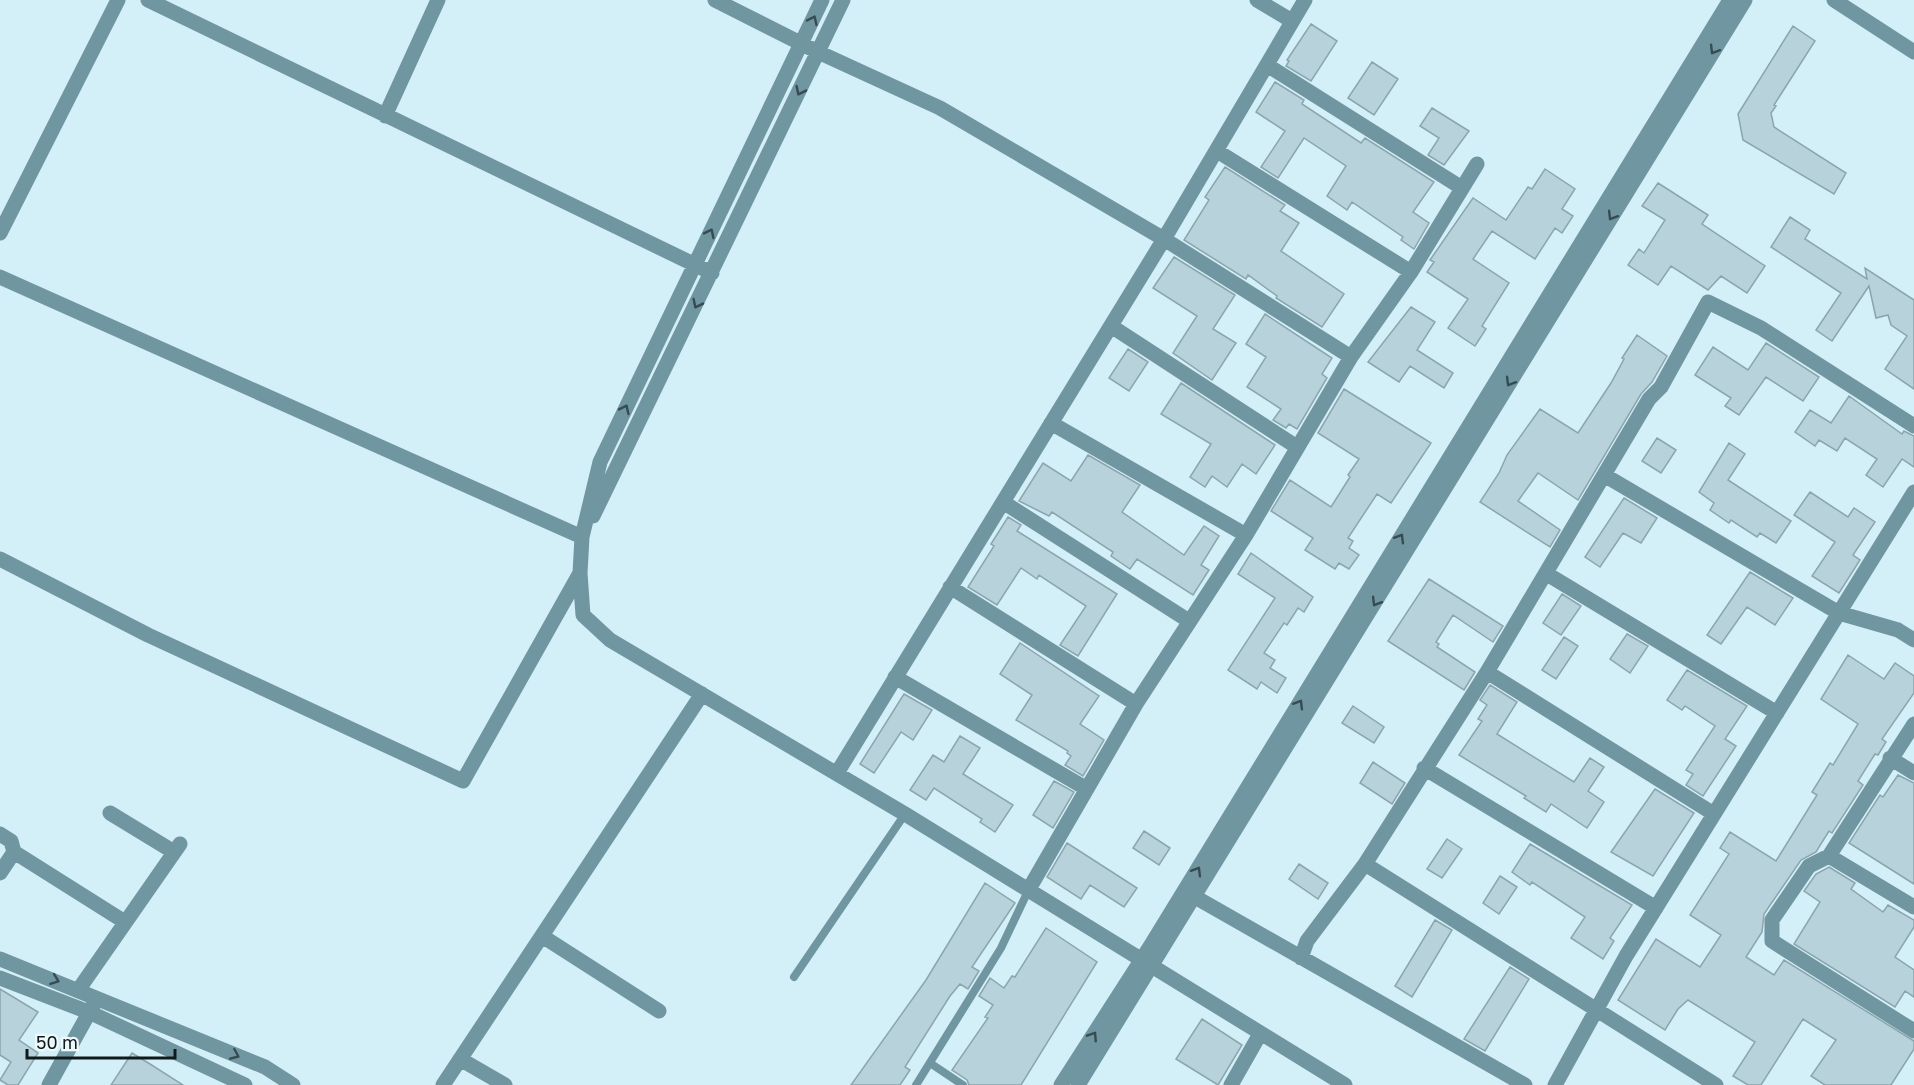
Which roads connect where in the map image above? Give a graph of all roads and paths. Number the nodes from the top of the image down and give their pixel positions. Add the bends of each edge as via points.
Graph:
1 (118, 0) edge
2 (148, 0) edge
3 (438, 0) edge
4 (715, 0) edge
5 (822, 0) edge
6 (843, 0) edge
7 (1257, 0) edge
8 (1305, 0) edge
9 (1730, 0) edge
10 (1745, 0) edge
11 (1834, 0) edge
12 (1292, 21) junction
13 (801, 44) junction
14 (818, 52) junction
15 (1914, 52) edge
16 (1267, 65) junction
17 (385, 117) junction
18 (1217, 151) junction
19 (1477, 164) dead end
20 (1462, 188) junction
21 (0, 233) edge
22 (1164, 239) junction
23 (695, 264) junction
24 (1412, 272) junction
25 (712, 273) junction
26 (0, 277) edge
27 (1111, 326) junction
28 (1351, 357) junction
29 (1051, 423) junction
30 (1914, 426) edge
31 (1297, 447) junction
32 (1604, 475) junction
33 (1914, 492) edge
34 (1003, 502) junction
35 (1246, 535) junction
36 (582, 537) junction
37 (0, 559) edge
38 (580, 573) junction
39 (1546, 574) junction
40 (950, 587) junction
41 (1839, 614) junction
42 (1189, 621) junction
43 (1914, 640) edge
44 (1486, 672) junction
45 (896, 677) junction
46 (702, 694) junction
47 (1136, 704) junction
48 (1777, 713) junction
49 (1914, 724) edge
50 (1890, 758) junction
51 (1424, 768) junction
52 (837, 773) junction
53 (1914, 773) edge
54 (1087, 789) junction
55 (110, 813) dead end
56 (905, 814) junction
57 (1714, 814) junction
58 (0, 834) edge
59 (14, 852) junction
60 (1829, 856) junction
61 (1365, 864) junction
62 (0, 873) edge
63 (1029, 889) junction
64 (1195, 897) junction
65 (1914, 907) edge
66 (1656, 908) junction
67 (125, 922) junction
68 (542, 936) junction
69 (1301, 958) junction
70 (0, 959) edge
71 (1146, 965) junction
72 (794, 976) dead end
73 (0, 978) edge
74 (79, 989) junction
75 (98, 997) junction
76 (1597, 1009) junction
77 (659, 1011) dead end
78 (91, 1013) junction
79 (1914, 1031) edge
80 (1260, 1034) junction
81 (460, 1059) junction
82 (930, 1063) junction
83 (49, 1085) edge
84 (245, 1085) edge
85 (293, 1085) edge
86 (443, 1085) edge
87 (505, 1085) edge
88 (916, 1085) edge
89 (963, 1085) edge
90 (1061, 1085) edge
91 (1078, 1085) edge
92 (1231, 1085) edge
93 (1345, 1085) edge
94 (1525, 1085) edge
95 (1555, 1085) edge
96 (1716, 1085) edge

1 - 21 street
2 - 17 street
3 - 17 street
4 - 13 street
13 -> 5 street
6 - 14 street
7 - 12 street
8 - 12 street
71 -> 9 street
10 -> 64 street
11 - 15 street
12 - 16 street
13 - 14 street
23 -> 13 street
14 - 22 street via 940,108
14 -> 25 street
16 - 18 street
16 - 20 street
17 - 23 street
18 - 22 street
18 - 24 street
19 - 20 street
20 - 24 street
22 - 27 street
22 - 28 street
23 - 25 street
36 -> 23 street via 600,462
24 - 28 street
25 -> 36 street
26 - 36 street
27 - 29 street
27 - 31 street
28 - 31 street
29 - 34 street
29 - 35 street
30 - 32 street via 1761,328 1708,302 1661,387 1649,399
31 - 35 street
32 - 39 street
32 - 41 street
33 - 41 street
34 - 40 street
34 - 42 street
35 - 42 street
36 - 38 street
37 - 38 street via 148,635 463,781
38 - 46 street via 583,615 610,640
39 - 44 street
39 - 48 street
40 - 45 street
40 - 47 street
41 - 43 street via 1898,630
41 - 48 street
42 - 47 street
44 - 51 street
44 - 57 street
45 - 52 street
45 - 54 street
46 - 52 street
46 - 68 street
47 - 54 street
48 - 57 street
49 - 50 street
50 - 53 street
50 - 60 street
51 - 61 street
51 - 66 street
52 - 56 street
54 - 63 street
55 - 67 street via 177,848
56 - 63 street
56 - 72 lane
57 - 66 street
58 - 59 street via 11,841
59 - 62 street
59 - 67 street
60 - 65 street
60 - 79 street via 1809,866 1772,920 1772,941
61 - 69 street via 1307,941
61 - 76 street
63 - 71 street
63 - 82 lane via 1001,948
64 - 69 street
64 - 71 street
66 - 76 street
67 - 74 street
68 - 77 street
68 - 81 street
69 - 94 street
70 -> 74 street
71 - 80 street
90 -> 71 street
71 - 91 street
73 - 78 street
74 - 75 street
75 - 78 street
75 -> 85 street via 265,1067
76 - 95 street
76 - 96 street
78 - 83 street
78 - 84 street
80 - 92 street
80 - 93 street
81 - 86 street
81 - 87 street
82 - 88 lane
82 - 89 lane

